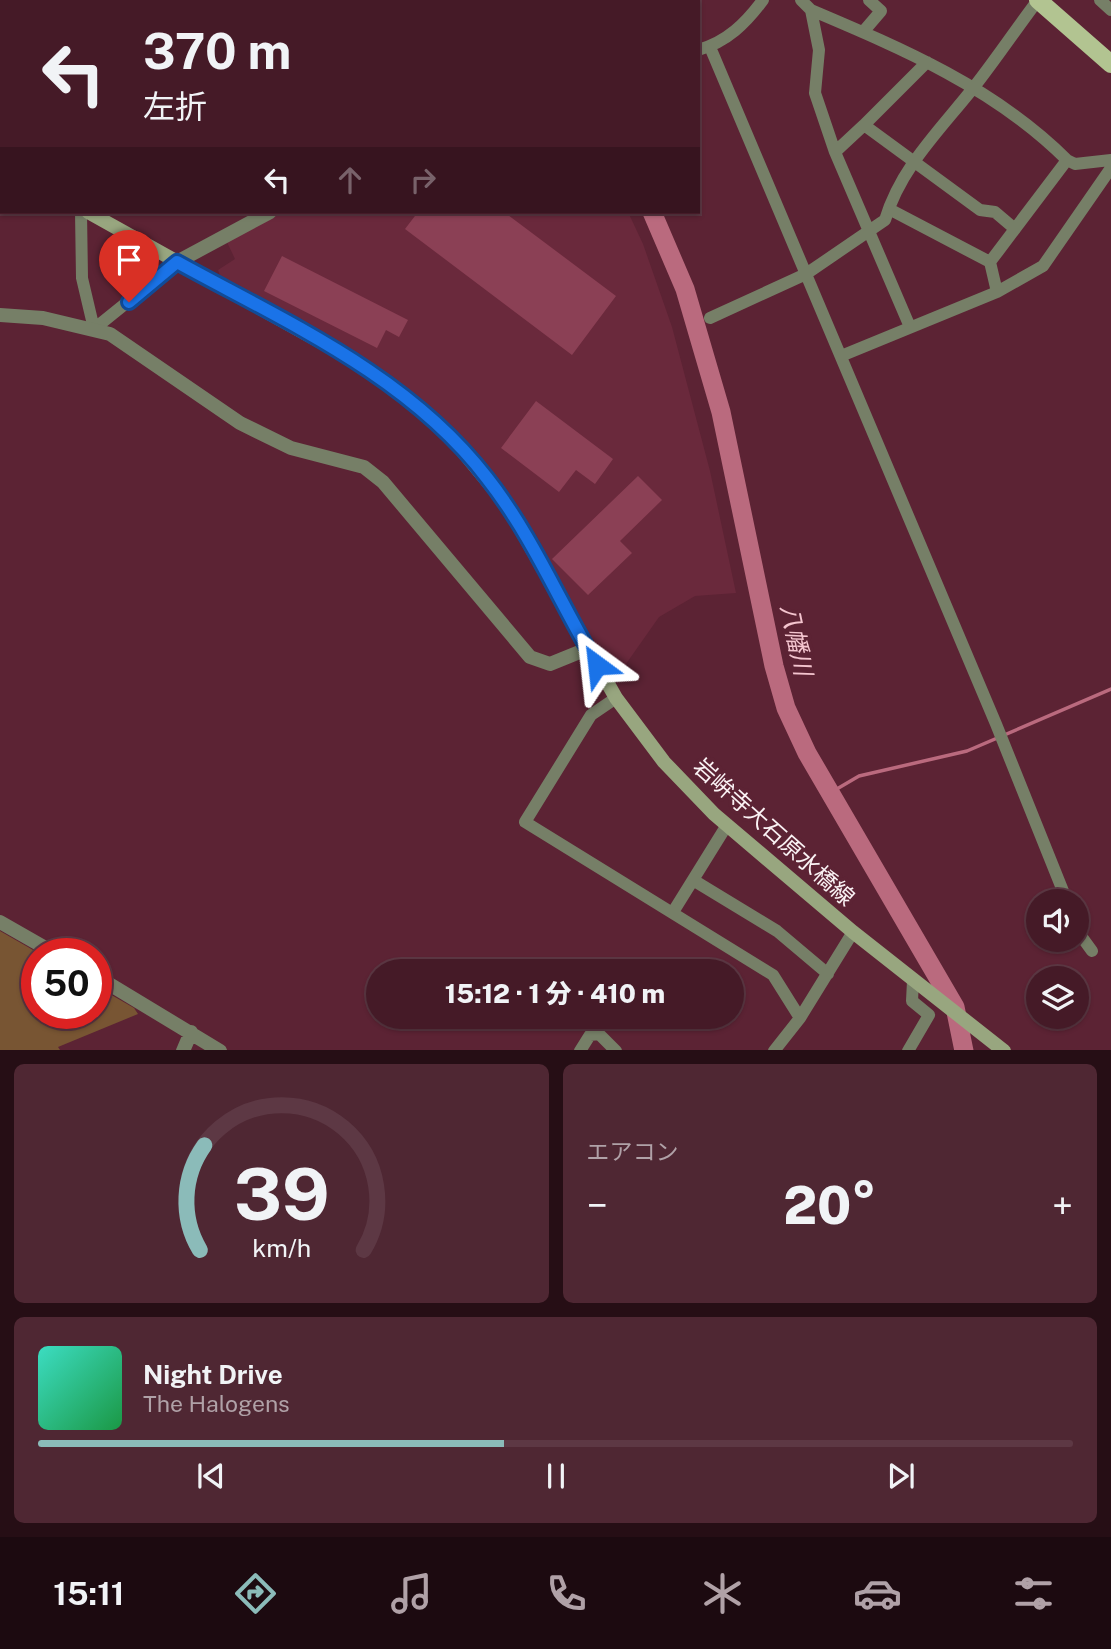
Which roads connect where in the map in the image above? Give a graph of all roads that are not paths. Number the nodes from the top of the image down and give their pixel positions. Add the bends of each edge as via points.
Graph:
1 (763, 0) edge
2 (802, 0) edge
3 (869, 0) edge
4 (1038, 0) edge
5 (1100, 0) edge
6 (811, 10) junction
7 (1111, 10) edge
8 (863, 32) junction
9 (704, 49) edge
10 (927, 62) junction
11 (1111, 64) edge
12 (973, 88) junction
13 (864, 125) junction
14 (835, 152) junction
15 (1067, 160) junction
16 (1111, 160) edge
17 (914, 162) junction
18 (1111, 168) edge
19 (889, 209) junction
20 (81, 214) edge
21 (92, 214) edge
22 (266, 214) edge
23 (1015, 229) junction
24 (868, 235) junction
25 (177, 262) junction
26 (989, 262) junction
27 (806, 274) junction
28 (998, 292) junction
29 (0, 315) edge
30 (710, 318) dead end
31 (910, 327) junction
32 (94, 329) junction
33 (841, 356) junction
34 (587, 649) junction
35 (616, 698) junction
36 (727, 825) junction
37 (693, 880) junction
38 (1062, 889) edge
39 (673, 912) junction
40 (0, 922) edge
41 (853, 932) junction
42 (28, 938) edge
43 (1089, 947) edge
44 (1092, 951) dead end
45 (828, 974) junction
46 (112, 985) edge
47 (918, 985) junction
48 (800, 1018) junction
49 (191, 1032) junction
50 (183, 1050) edge
51 (218, 1050) edge
52 (581, 1050) edge
53 (615, 1050) edge
54 (775, 1050) edge
55 (909, 1050) edge
56 (1003, 1050) edge

1 - 9 street via 744,26
2 - 6 street
3 - 8 street via 881,11
4 - 11 main road
4 - 12 street
5 - 7 street
6 - 8 street
6 - 14 street via 819,50 815,93
8 - 10 street
9 - 27 street
10 - 12 street
10 - 13 street
12 - 15 street via 1000,104
12 - 17 street via 934,131
13 - 14 street
13 - 17 street
14 - 24 street
15 - 16 street via 1075,164
15 - 23 street
17 - 19 street via 893,193
17 - 23 street
18 - 28 street via 1043,266
19 - 24 street via 886,220
19 - 26 street
20 - 32 street via 82,278
21 - 25 main road, 岩峅寺大石原水橋線
22 - 25 street
23 - 26 street
24 - 27 street
24 - 31 street
25 - 32 street
25 - 34 main road, 岩峅寺大石原水橋線 via 353,360 402,394 451,437 507,505
26 - 28 street
27 - 30 street
27 - 33 street
28 - 31 street
29 - 32 street
31 - 33 street
32 - 34 street via 110,334 249,428 291,448 373,472 530,657 550,664
33 - 38 street
34 - 35 main road, 岩峅寺大石原水橋線
35 - 36 main road, 岩峅寺大石原水橋線 via 664,762
35 - 39 street via 591,715 525,822
36 - 37 street
36 - 41 main road, 岩峅寺大石原水橋線
37 - 39 street
37 - 45 street via 777,931
39 - 48 street via 773,975
40 - 42 street
41 - 45 street
41 - 47 main road, 岩峅寺大石原水橋線
43 - 44 street
45 - 48 street
46 - 49 street
47 - 55 street via 912,1001 929,1015
47 - 56 main road, 岩峅寺大石原水橋線
48 - 54 street
49 - 50 street
49 - 51 street
52 - 53 street via 590,1035 598,1034

